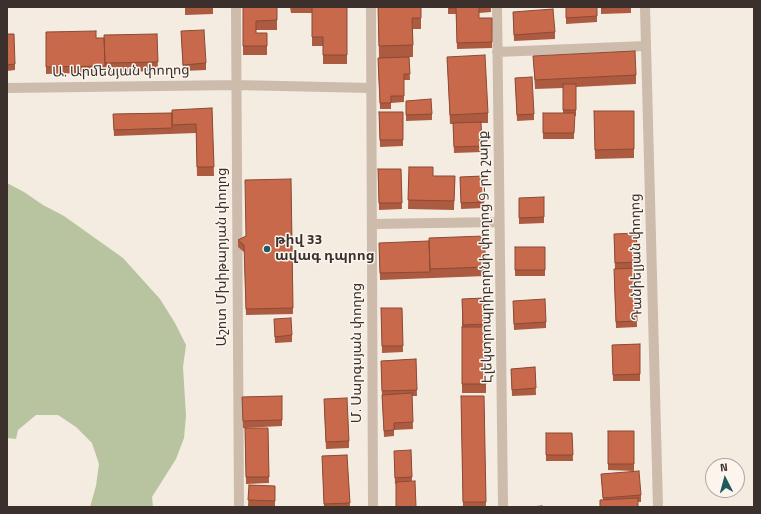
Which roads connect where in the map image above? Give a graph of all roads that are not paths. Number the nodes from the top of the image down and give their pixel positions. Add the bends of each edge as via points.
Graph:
1 (236, 7) edge
2 (371, 7) edge
3 (497, 7) edge
4 (645, 7) edge
5 (646, 46) junction
6 (498, 52) junction
7 (236, 84) junction
8 (7, 88) edge
9 (371, 88) junction
10 (500, 222) junction
11 (372, 224) junction
12 (239, 507) edge
13 (373, 507) edge
14 (503, 507) edge
15 (658, 507) edge

1 - 7 street, Աշոտ Մխիթարյան փողոց
2 - 9 street, Մ. Սարգսյան փողոց
3 - 6 street, Էլեկտրոպրիբորնի փողոց 9-րդ շարք
4 - 5 street, Դանիելյան փողոց
5 - 6 street
5 - 15 street, Դանիելյան փողոց
6 - 10 street, Էլեկտրոպրիբորնի փողոց 9-րդ շարք
7 - 8 street, Ա. Արմենյան փողոց
7 - 9 street, Ա. Արմենյան փողոց
7 - 12 street, Աշոտ Մխիթարյան փողոց
9 - 11 street, Մ. Սարգսյան փողոց
10 - 11 street
10 - 14 street, Էլեկտրոպրիբորնի փողոց 9-րդ շարք
11 - 13 street, Մ. Սարգսյան փողոց

